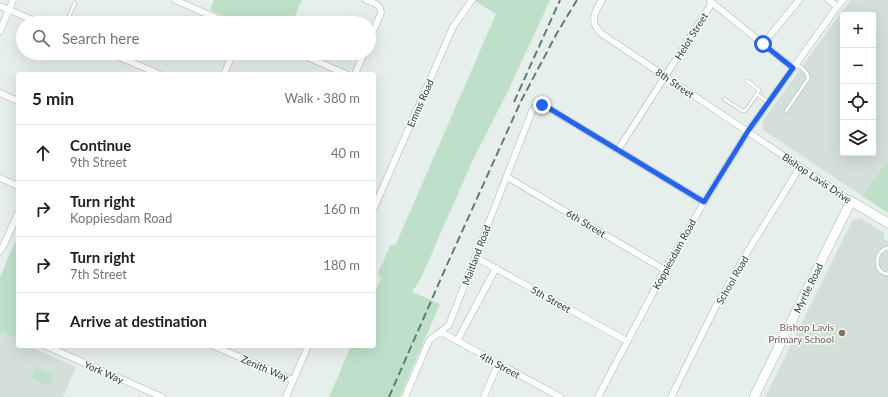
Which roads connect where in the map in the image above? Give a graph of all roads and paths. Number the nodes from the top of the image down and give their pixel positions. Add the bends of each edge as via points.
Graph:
1 (14, 0) edge
2 (175, 0) edge
3 (366, 0) edge
4 (472, 0) edge
5 (602, 0) edge
6 (799, 0) edge
7 (829, 0) edge
8 (843, 0) edge
9 (711, 1) edge
10 (75, 3) dead end
11 (0, 6) edge
12 (837, 7) junction
13 (9, 10) junction
14 (23, 16) edge
15 (69, 16) edge
16 (212, 16) edge
17 (376, 24) edge
18 (0, 31) edge
19 (763, 44) junction
20 (126, 60) edge
21 (230, 60) edge
22 (314, 60) edge
23 (361, 60) edge
24 (795, 66) junction
25 (154, 72) edge
26 (225, 72) edge
27 (341, 72) edge
28 (356, 72) edge
29 (666, 76) junction
30 (747, 81) dead end
31 (0, 93) edge
32 (757, 94) junction
33 (724, 99) dead end
34 (16, 100) edge
35 (768, 102) junction
36 (786, 111) dead end
37 (748, 131) junction
38 (618, 150) junction
39 (800, 167) junction
40 (507, 176) junction
41 (0, 178) edge
42 (16, 185) edge
43 (851, 201) junction
44 (704, 202) junction
45 (376, 203) edge
46 (16, 218) edge
47 (888, 223) edge
48 (888, 244) edge
49 (888, 248) edge
50 (0, 251) edge
51 (475, 257) junction
52 (496, 268) junction
53 (665, 270) junction
54 (888, 274) edge
55 (441, 332) junction
56 (456, 341) junction
57 (627, 341) junction
58 (51, 348) edge
59 (219, 348) edge
60 (307, 348) edge
61 (498, 364) junction
62 (293, 380) junction
63 (162, 397) edge
64 (286, 397) edge
65 (405, 397) edge
66 (484, 397) edge
67 (560, 397) edge
68 (598, 397) edge
69 (671, 397) edge
70 (754, 397) edge

1 - 13 street
2 - 16 street
3 - 17 street via 380,8
4 - 45 street, Emms Road via 453,26
5 - 29 street, 8th Street via 594,17 597,29
6 - 19 street
7 - 12 street
8 - 12 street, Koppiesdam Road
9 - 19 street
9 - 29 street, Helot Street
10 - 15 lane
11 - 13 street
12 - 24 street, Koppiesdam Road
13 - 14 street
13 - 18 street
19 - 24 street
20 - 25 street
21 - 26 street
22 - 27 street
23 - 28 street
24 - 35 street, Koppiesdam Road
24 - 36 lane via 806,73 808,80
29 - 37 street, 8th Street
29 - 38 street, Helot Street
30 - 32 lane via 758,89
31 - 34 street
32 - 33 lane via 744,111
32 - 35 lane
35 - 37 street, Koppiesdam Road
37 - 39 street, Bishop Lavis Drive
37 - 44 street, Koppiesdam Road
38 - 40 street, Maitland Road via 545,106 538,106 532,111
38 - 44 street
39 - 43 street, Bishop Lavis Drive
39 - 69 street, School Road via 715,308
40 - 51 street, Maitland Road
40 - 53 street, 6th Street
41 - 42 street
43 - 47 street, Bishop Lavis Drive
43 - 70 street, Myrtle Road
44 - 53 street, Koppiesdam Road
46 - 50 street
48 - 49 lane
49 - 54 lane via 881,251 877,263 881,272
51 - 52 street, 5th Street
51 - 55 street, Maitland Road via 449,325
52 - 56 street
52 - 57 street, 5th Street
53 - 57 street, Koppiesdam Road
55 - 56 street, 4th Street
55 - 65 street, Maitland Road via 429,341
56 - 61 street, 4th Street
57 - 68 street, Koppiesdam Road
58 - 63 street, York Way
59 - 62 street, Zenith Way
60 - 62 street
61 - 66 street
61 - 67 street, 4th Street
62 - 64 street

